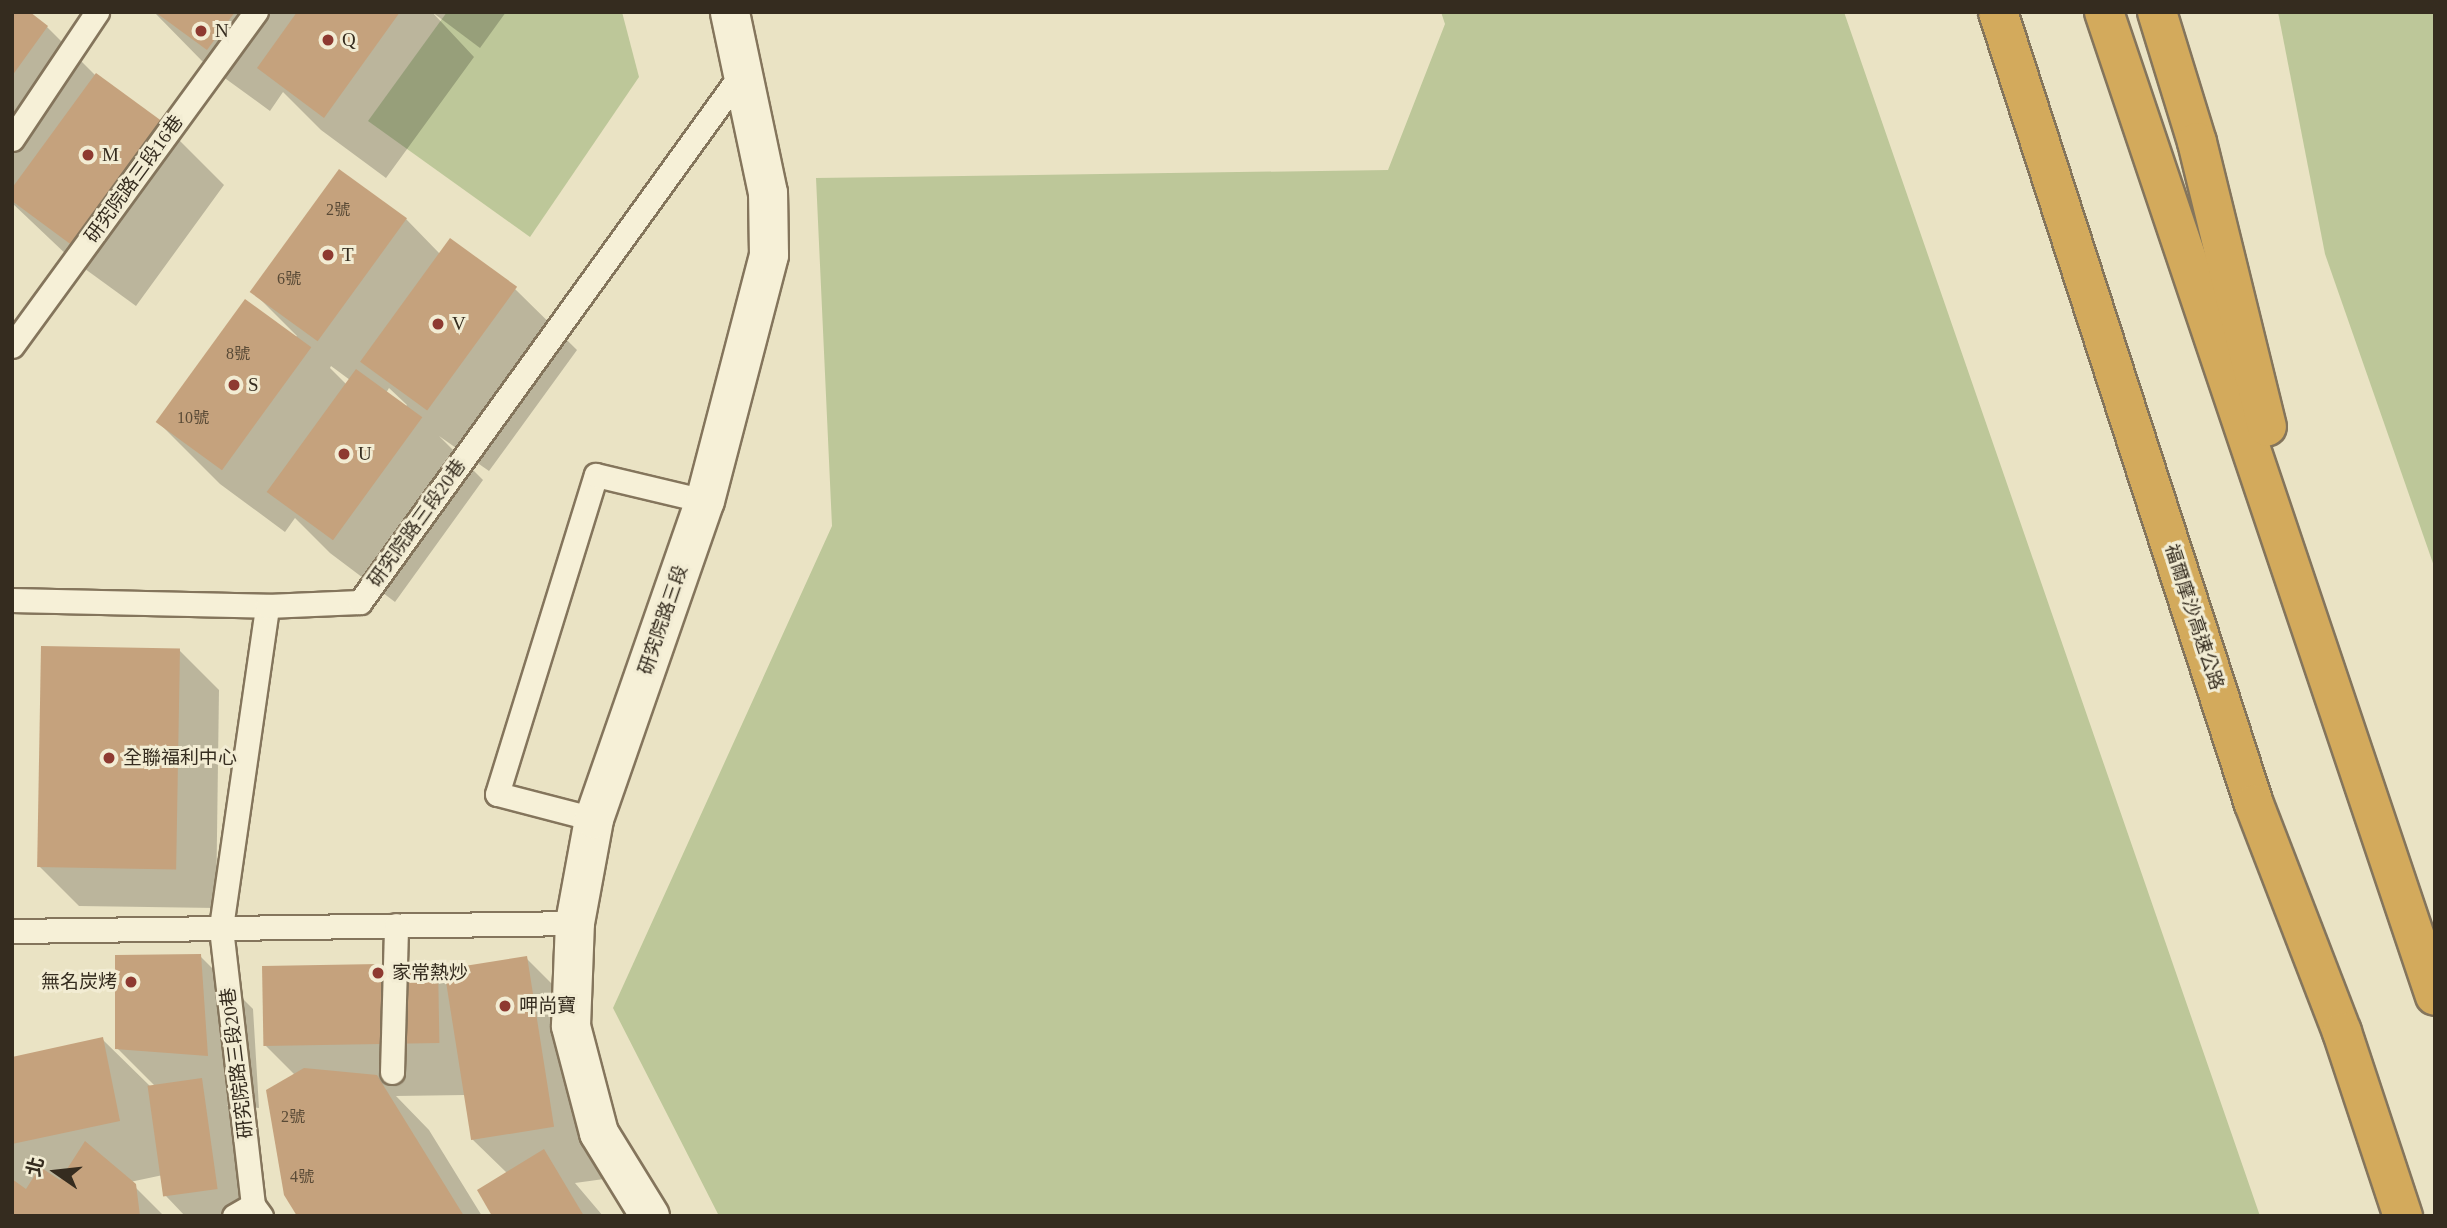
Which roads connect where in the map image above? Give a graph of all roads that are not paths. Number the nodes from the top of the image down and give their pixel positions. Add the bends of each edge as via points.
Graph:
1 (97, 12) edge
2 (256, 12) edge
3 (730, 12) edge
4 (1998, 12) edge
5 (2104, 12) edge
6 (2157, 12) edge
7 (742, 73) junction
8 (12, 139) edge
9 (12, 346) edge
10 (705, 501) junction
11 (12, 600) edge
12 (267, 606) junction
13 (2335, 701) junction
14 (594, 819) junction
15 (575, 923) junction
16 (396, 925) junction
17 (221, 927) junction
18 (12, 931) edge
19 (2433, 991) edge
20 (392, 1072) dead end
21 (249, 1212) edge
22 (650, 1216) edge
23 (2403, 1216) edge

1 - 8 lane
2 - 9 lane, 研究院路三段16巷
3 - 7 street, 研究院路三段
4 - 23 highway, 福爾摩沙高速公路 via 2254,804 2342,1032
5 - 13 highway
6 - 13 highway via 2197,142
7 - 10 street, 研究院路三段 via 768,193 769,255
7 - 12 lane, 研究院路三段20巷 via 360,602
10 - 14 street, 研究院路三段
10 - 14 lane via 596,475 497,794
11 - 12 lane
12 - 17 lane, 研究院路三段20巷
13 - 19 highway
14 - 15 street, 研究院路三段
15 - 16 lane
15 - 22 street, 研究院路三段 via 571,1026 599,1133
16 - 17 lane
16 - 20 lane
17 - 18 lane
17 - 21 lane, 研究院路三段20巷

